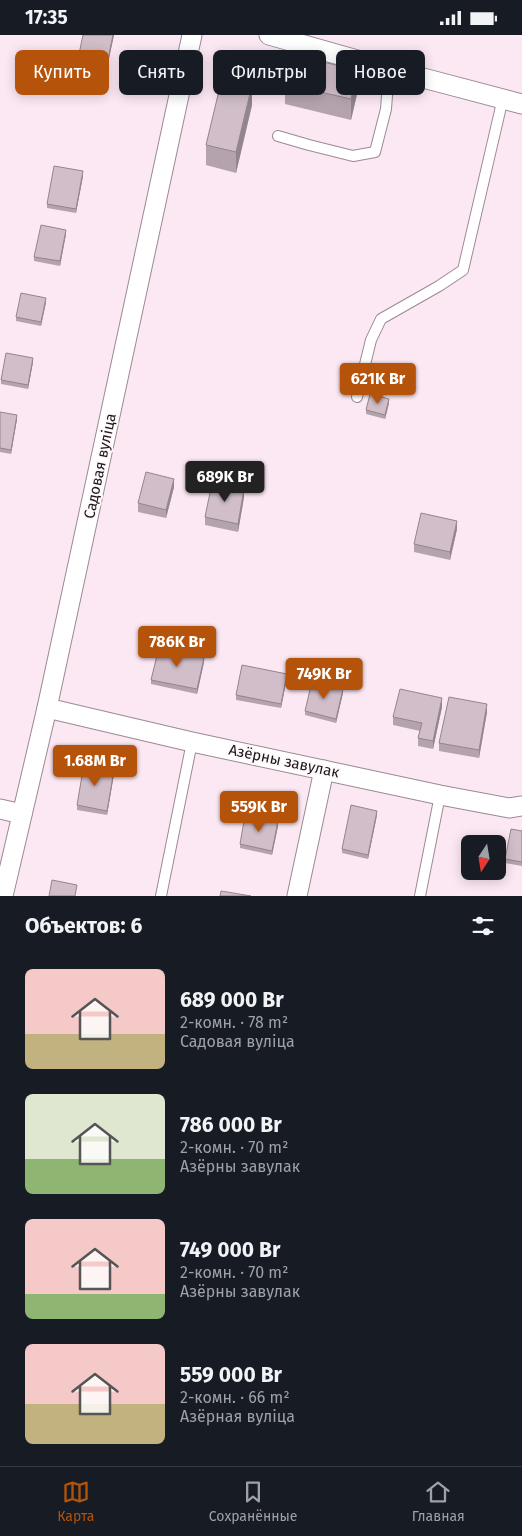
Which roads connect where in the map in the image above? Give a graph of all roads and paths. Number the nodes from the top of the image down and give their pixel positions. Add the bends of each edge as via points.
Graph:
1 (192, 35) edge
2 (269, 35) edge
3 (336, 54) edge
4 (425, 78) edge
5 (387, 95) edge
6 (503, 98) junction
7 (522, 104) edge
8 (278, 135) dead end
9 (357, 397) dead end
10 (47, 708) junction
11 (192, 742) junction
12 (324, 770) junction
13 (440, 795) junction
14 (522, 806) edge
15 (0, 809) edge
16 (22, 814) junction
17 (3, 896) edge
18 (161, 896) edge
19 (297, 896) edge
20 (420, 896) edge

1 - 10 street, Садовая вуліца
2 - 3 street
4 - 6 street
5 - 8 lane via 375,152 353,156
6 - 7 street
6 - 9 lane via 463,270 381,319 371,340
10 - 11 street, Азёрны завулак
10 - 16 street, Садовая вуліца
11 - 12 street, Азёрны завулак
11 - 18 lane
12 - 13 street, Азёрны завулак
12 - 19 street
13 - 14 street, Азёрны завулак via 509,808
13 - 20 lane
15 - 16 street
16 - 17 street, Садовая вуліца

